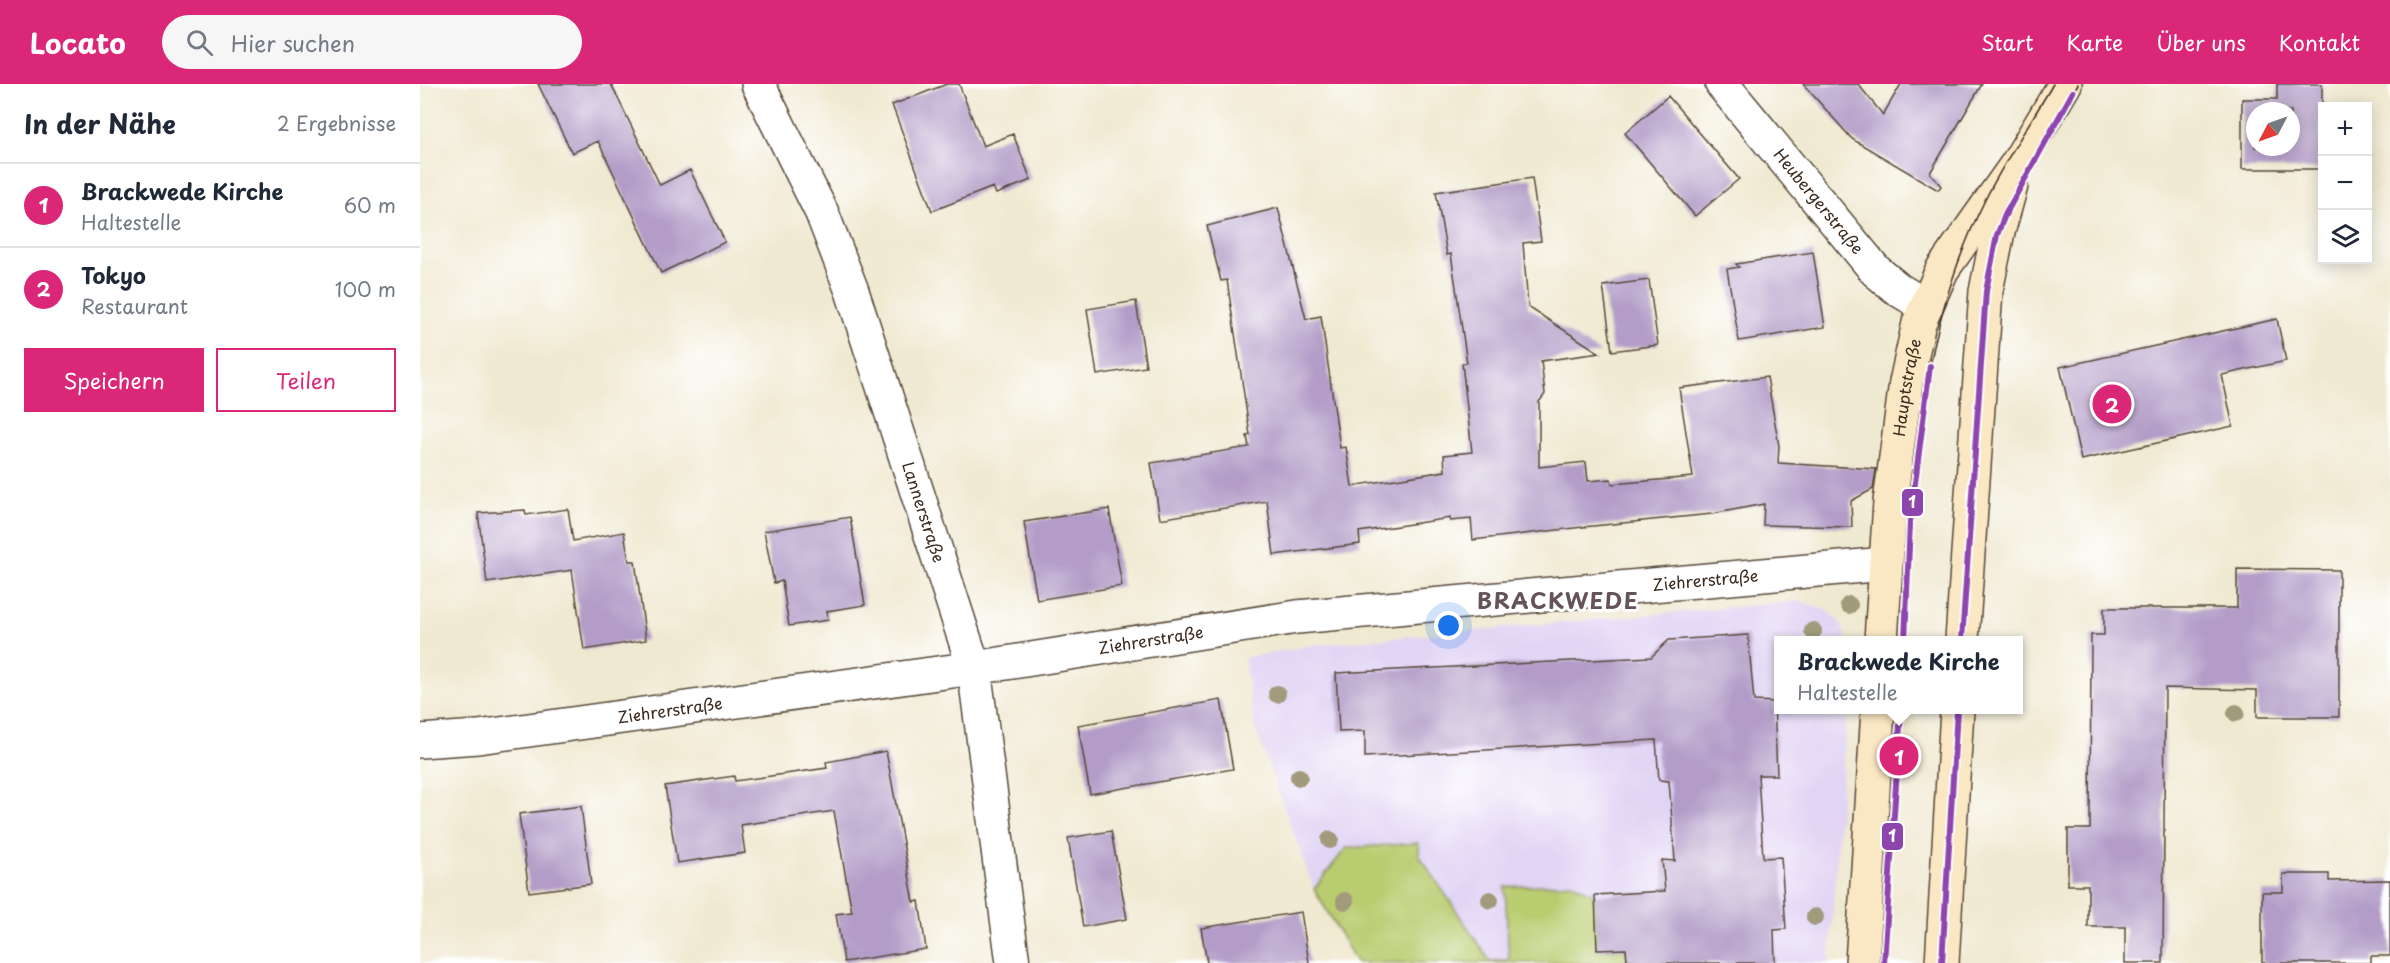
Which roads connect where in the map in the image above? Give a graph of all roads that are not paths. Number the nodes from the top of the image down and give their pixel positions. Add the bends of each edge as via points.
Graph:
1 (758, 84) edge
2 (1722, 84) edge
3 (2065, 84) edge
4 (2017, 164) junction
5 (1926, 306) junction
6 (1885, 564) junction
7 (1881, 636) edge
8 (1962, 636) edge
9 (974, 668) junction
10 (1878, 714) edge
11 (1958, 714) edge
12 (420, 741) edge
13 (1013, 963) edge
14 (1862, 963) edge
15 (1942, 963) edge

1 - 9 street, Lannerstraße via 822,213 852,291
2 - 5 street, Heubergerstraße via 1862,255 1887,282
3 - 4 street, Hauptstraße
4 - 5 street, Hauptstraße via 1942,270
4 - 8 street, Hauptstraße via 1986,291
5 - 6 street, Hauptstraße via 1914,339 1906,382
6 - 7 street, Hauptstraße
6 - 9 street, Ziehrerstraße via 1297,617
9 - 12 street, Ziehrerstraße via 478,737
9 - 13 street, Lannerstraße
10 - 14 street
11 - 15 street

